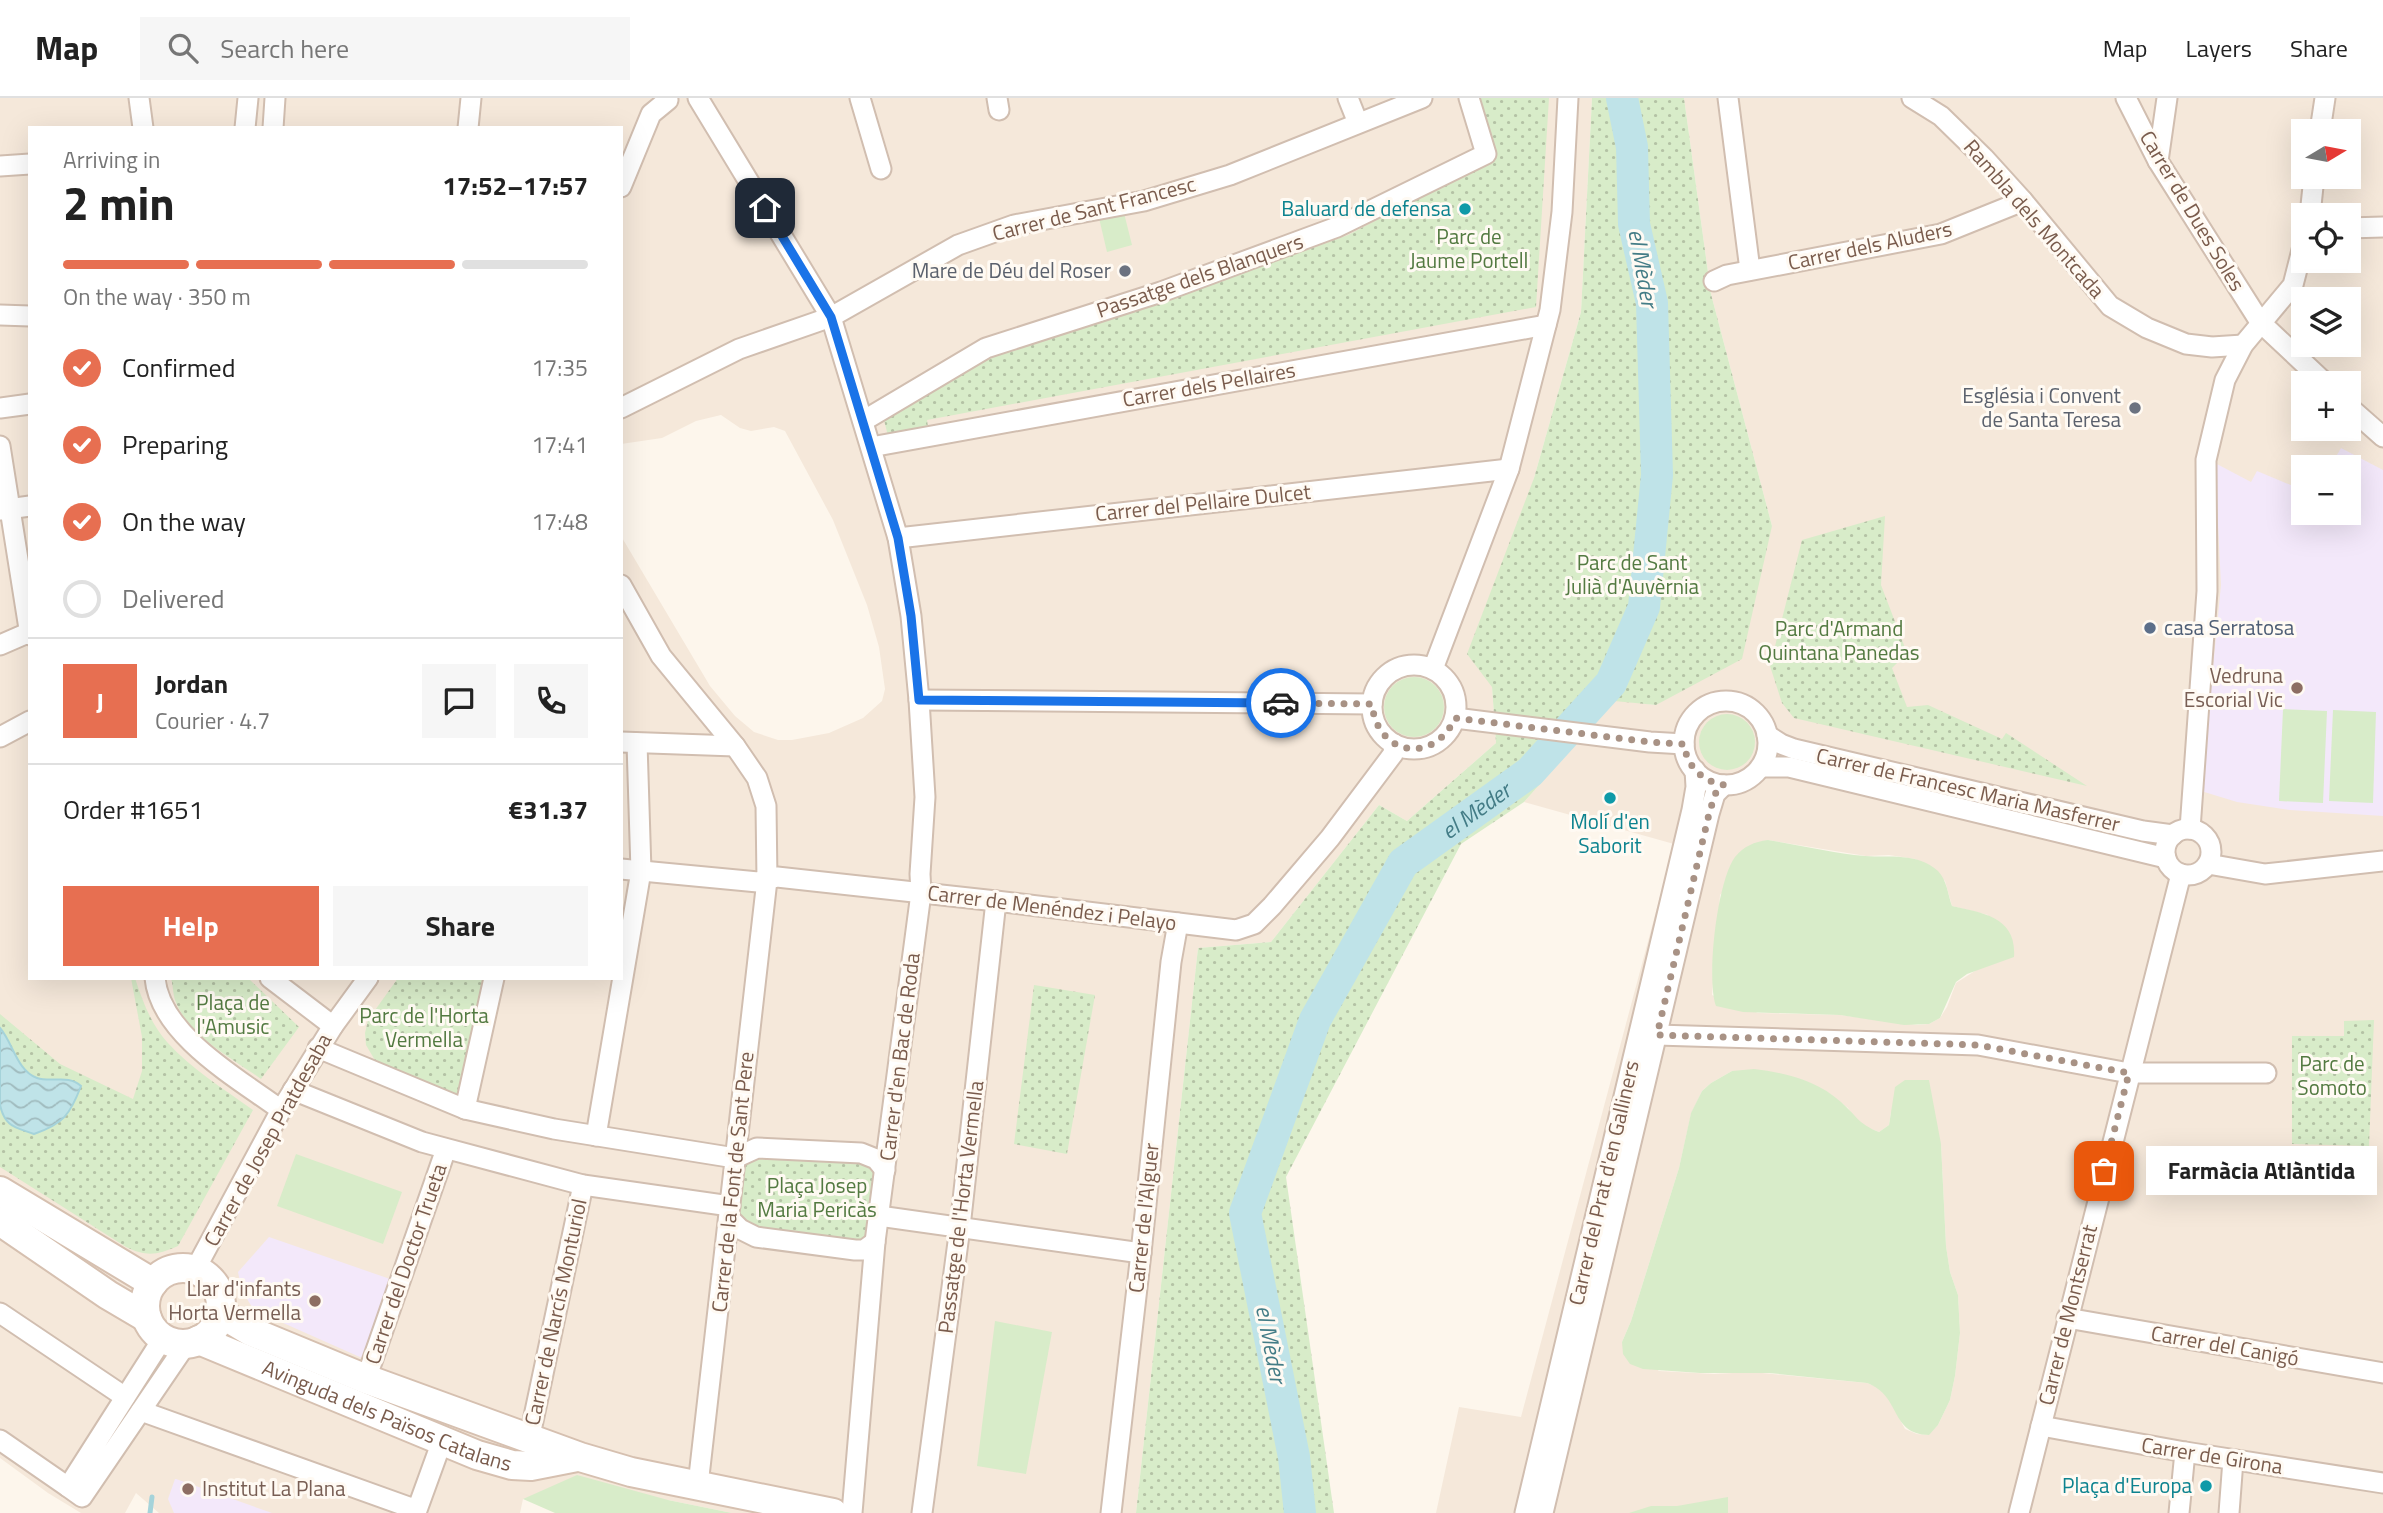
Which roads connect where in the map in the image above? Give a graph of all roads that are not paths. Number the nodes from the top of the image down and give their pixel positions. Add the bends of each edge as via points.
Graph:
1 (139, 98) edge
2 (248, 98) edge
3 (275, 98) edge
4 (471, 98) edge
5 (696, 98) edge
6 (860, 98) edge
7 (1348, 98) edge
8 (1422, 98) edge
9 (1469, 98) edge
10 (1568, 98) edge
11 (1728, 98) edge
12 (1912, 98) edge
13 (2126, 98) edge
14 (2166, 98) edge
15 (2325, 98) edge
16 (668, 99) edge
17 (2322, 119) edge
18 (1358, 123) junction
19 (143, 126) edge
20 (245, 126) edge
21 (273, 126) edge
22 (468, 126) edge
23 (2158, 161) junction
24 (28, 164) edge
25 (0, 166) edge
26 (881, 169) dead end
27 (623, 182) edge
28 (2023, 201) junction
29 (2383, 227) edge
30 (2361, 228) edge
31 (1750, 270) junction
32 (2296, 273) edge
33 (1714, 281) dead end
34 (0, 315) edge
35 (28, 316) edge
36 (831, 317) junction
37 (2261, 322) junction
38 (1546, 325) junction
39 (2243, 345) junction
40 (2312, 371) edge
41 (28, 404) edge
42 (623, 407) edge
43 (0, 408) edge
44 (2361, 418) edge
45 (863, 421) junction
46 (2383, 437) edge
47 (0, 446) edge
48 (871, 446) junction
49 (1509, 470) junction
50 (28, 506) edge
51 (4, 509) edge
52 (898, 538) junction
53 (623, 589) edge
54 (28, 624) edge
55 (28, 635) edge
56 (0, 645) edge
57 (1433, 669) junction
58 (919, 700) junction
59 (1372, 704) junction
60 (1455, 718) junction
61 (28, 722) edge
62 (1767, 735) junction
63 (0, 737) edge
64 (629, 743) edge
65 (1394, 744) junction
66 (1684, 744) junction
67 (735, 746) junction
68 (1761, 767) junction
69 (1695, 770) junction
70 (1724, 785) junction
71 (2181, 832) junction
72 (2166, 858) junction
73 (2383, 861) edge
74 (2208, 864) junction
75 (631, 870) edge
76 (2181, 874) junction
77 (768, 880) junction
78 (920, 893) junction
79 (996, 901) junction
80 (1178, 923) junction
81 (623, 931) edge
82 (155, 980) edge
83 (273, 980) edge
84 (367, 980) edge
85 (494, 980) edge
86 (617, 980) edge
87 (332, 1026) junction
88 (1657, 1035) junction
89 (318, 1048) junction
90 (2129, 1073) junction
91 (2266, 1073) dead end
92 (293, 1090) junction
93 (465, 1109) junction
94 (281, 1110) junction
95 (596, 1136) junction
96 (446, 1149) junction
97 (735, 1158) junction
98 (885, 1170) junction
99 (583, 1185) junction
100 (0, 1191) edge
101 (729, 1212) junction
102 (880, 1216) junction
103 (0, 1221) edge
104 (960, 1227) junction
105 (875, 1242) junction
106 (1141, 1252) junction
107 (195, 1270) junction
108 (153, 1283) junction
109 (0, 1313) edge
110 (220, 1313) junction
111 (2067, 1318) junction
112 (174, 1335) junction
113 (2383, 1373) edge
114 (366, 1379) junction
115 (125, 1397) junction
116 (141, 1411) junction
117 (2041, 1426) junction
118 (0, 1440) edge
119 (529, 1440) junction
120 (442, 1441) junction
121 (2185, 1452) junction
122 (580, 1457) junction
123 (2233, 1460) junction
124 (2383, 1483) edge
125 (698, 1485) junction
126 (68, 1487) junction
127 (833, 1513) edge
128 (852, 1513) edge
129 (922, 1513) edge
130 (1111, 1513) edge
131 (1525, 1513) edge
132 (1543, 1513) edge
133 (2019, 1513) edge
134 (2179, 1513) edge
135 (2229, 1513) edge

1 - 19 street
2 - 20 street
3 - 21 street
4 - 22 street
5 - 16 street via 687,104
5 - 36 street, Carrer d'en Bac de Roda
6 - 26 street
7 - 18 street
8 - 18 street, Carrer de Sant Francesc
9 - 45 street, Passatge dels Blanquers via 1486,155 1337,227 1161,292 986,348
10 - 38 street via 1562,212
11 - 31 street
12 - 28 street, Rambla dels Montcada via 1941,116
13 - 23 street, Carrer de Dues Soles
14 - 23 street
15 - 17 street
16 - 27 street via 651,114
18 - 36 street, Carrer de Sant Francesc via 1230,175 1144,201 1014,225 958,244
23 - 37 street, Carrer de Dues Soles
24 - 25 street
28 - 31 street, Carrer dels Aluders via 1941,234
28 - 39 street, Rambla dels Montcada via 2110,306 2186,344
29 - 30 street
31 - 33 street, Carrer dels Aluders
32 - 37 street via 2293,285
34 - 35 street
36 - 42 street, Carrer de Sant Francesc via 739,349
36 - 45 street, Carrer d'en Bac de Roda
37 - 39 street
37 - 40 street, Carrer de Dues Soles
38 - 48 street, Carrer dels Pellaires
38 - 49 street
39 - 71 street via 2225,380 2206,460 2207,591
41 - 43 street
44 - 46 street
45 - 48 street, Carrer d'en Bac de Roda
47 - 51 street
48 - 52 street, Carrer d'en Bac de Roda
49 - 52 street, Carrer del Pellaire Dulcet
49 - 57 street
50 - 51 street
51 - 54 street
52 - 58 street, Carrer d'en Bac de Roda
53 - 67 street, Carrer de la Font de Sant Pere via 661,656
55 - 56 street
57 - 59 street via 1400,667 1381,681
57 - 60 street via 1450,684
58 - 59 street
58 - 78 street, Carrer d'en Bac de Roda via 925,797
59 - 65 street via 1377,727
60 - 65 street via 1431,746 1419,749
60 - 66 street
61 - 63 street
62 - 66 street via 1749,707 1717,701 1693,717
62 - 68 street
62 - 71 street, Carrer de Francesc Maria Masferrer via 1794,749 2143,831
64 - 67 street
64 - 75 street
65 - 80 street, Carrer de Menéndez i Pelayo via 1392,754 1330,838 1262,918 1237,930
66 - 69 street
67 - 77 street, Carrer de la Font de Sant Pere via 757,778 766,806
68 - 70 street via 1747,779
68 - 72 street, Carrer de Francesc Maria Masferrer via 1789,767
69 - 70 street via 1706,780
69 - 131 street, Carrer del Prat d'en Galliners via 1692,810
70 - 88 street, Carrer del Prat d'en Galliners via 1715,794 1709,814
71 - 72 street via 2166,845
71 - 74 street via 2199,832 2207,839
72 - 76 street
73 - 74 street via 2265,874
74 - 76 street via 2199,873
75 - 77 street, Carrer de Menéndez i Pelayo
75 - 81 street
76 - 90 street, Carrer de Montserrat
77 - 78 street, Carrer de Menéndez i Pelayo via 777,877
77 - 97 street, Carrer de la Font de Sant Pere
78 - 79 street, Carrer de Menéndez i Pelayo
78 - 98 street, Carrer d'en Bac de Roda
79 - 80 street, Carrer de Menéndez i Pelayo
79 - 104 street, Passatge de l'Horta Vermella
80 - 106 street, Carrer de l'Alguer
82 - 94 street via 176,1027
83 - 87 street
84 - 87 street, Carrer de Josep Pratdesaba
85 - 93 street
86 - 95 street
87 - 89 street, Carrer de Josep Pratdesaba
88 - 90 street via 1978,1045
88 - 132 street, Carrer del Prat d'en Galliners
89 - 92 street, Carrer de Josep Pratdesaba
89 - 93 street
90 - 91 street
90 - 111 street, Carrer de Montserrat
92 - 94 street, Carrer de Josep Pratdesaba
92 - 96 street
93 - 95 street
94 - 107 street, Carrer de Josep Pratdesaba
95 - 97 street
96 - 99 street
96 - 114 street, Carrer del Doctor Trueta
97 - 98 street via 757,1148 861,1153 876,1159
97 - 101 street, Carrer de la Font de Sant Pere
98 - 102 street, Carrer d'en Bac de Roda
99 - 101 street
99 - 119 street, Carrer de Narcís Monturiol
100 - 108 street
101 - 105 street via 740,1229 756,1237 855,1251
101 - 125 street, Carrer de la Font de Sant Pere
102 - 104 street
102 - 105 street, Carrer d'en Bac de Roda
103 - 112 street, Avinguda dels Països Catalans
104 - 106 street
104 - 129 street, Passatge de l'Horta Vermella
105 - 128 street, Carrer d'en Bac de Roda
106 - 130 street, Carrer de l'Alguer
107 - 108 street via 172,1269
107 - 110 street via 216,1287
108 - 112 street via 146,1300
109 - 115 street
110 - 112 street via 209,1333
110 - 114 street, Avinguda dels Països Catalans via 250,1331
111 - 113 street, Carrer del Canigó
111 - 117 street, Carrer de Montserrat
112 - 115 street
112 - 116 street
112 - 120 street, Avinguda dels Països Catalans
114 - 119 street, Avinguda dels Països Catalans
115 - 126 street
116 - 120 street via 417,1510
116 - 126 street via 82,1497
117 - 121 street, Carrer de Girona
117 - 133 street, Carrer de Montserrat
118 - 126 street
119 - 122 street, Avinguda dels Països Catalans
120 - 122 street, Avinguda dels Països Catalans via 512,1465
121 - 123 street, Carrer de Girona
121 - 134 street
122 - 125 street, Avinguda dels Països Catalans
123 - 124 street, Carrer de Girona
123 - 135 street
125 - 127 street, Avinguda dels Països Catalans

